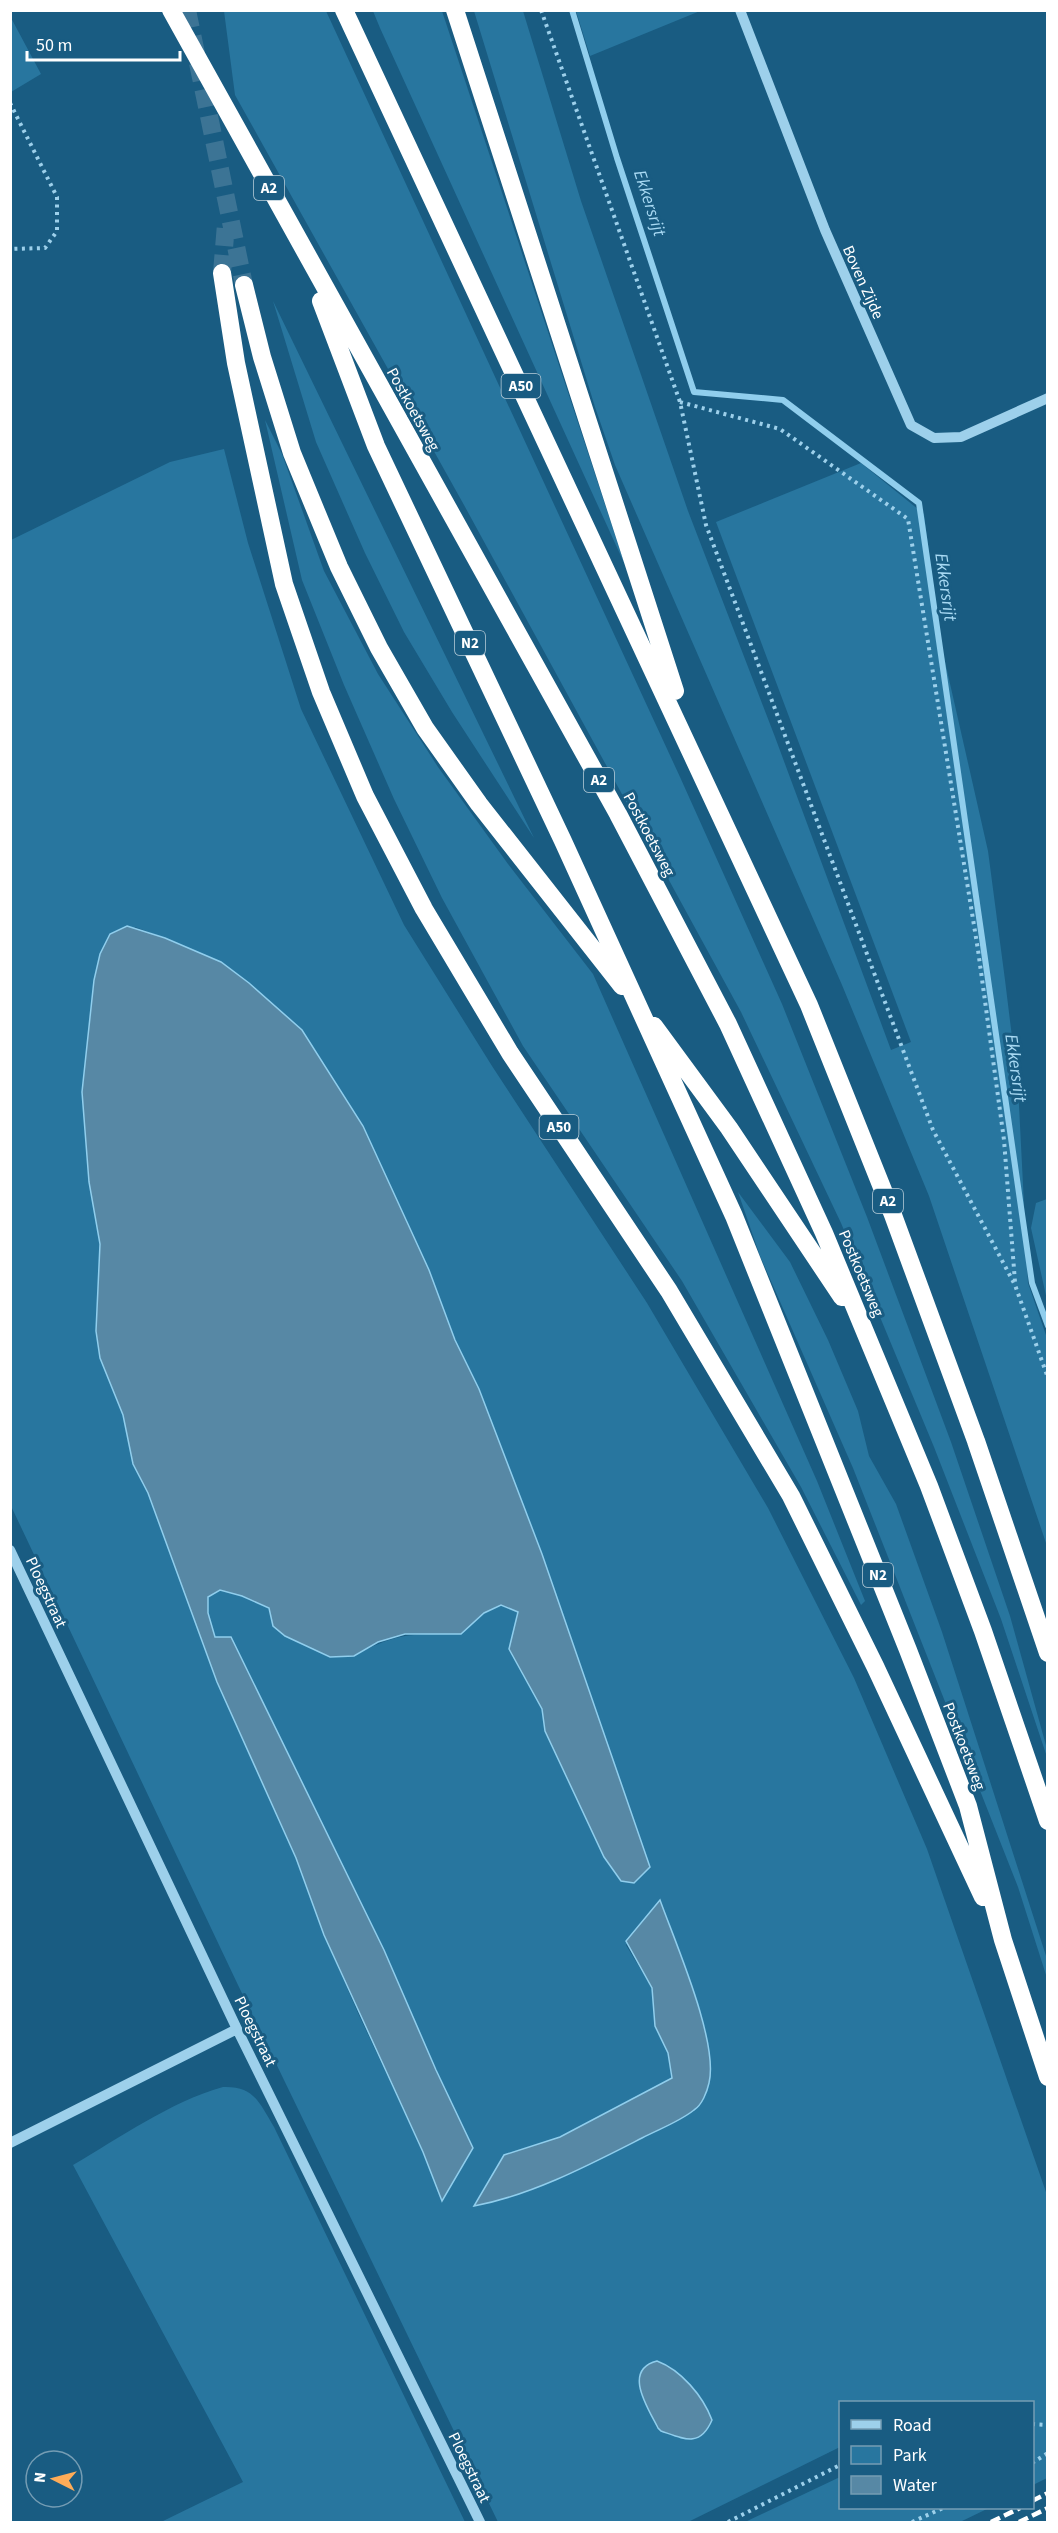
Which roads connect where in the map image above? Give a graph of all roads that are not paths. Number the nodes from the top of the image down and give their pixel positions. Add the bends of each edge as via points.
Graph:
1 (171, 10) edge
2 (344, 10) edge
3 (455, 10) edge
4 (740, 10) edge
5 (300, 245) junction
6 (222, 273) tunnel mouth
7 (244, 285) tunnel mouth
8 (1047, 398) edge
9 (697, 761) junction
10 (866, 1331) junction
11 (10, 1550) edge
12 (1047, 1653) edge
13 (1047, 1821) edge
14 (1003, 1940) junction
15 (237, 2029) junction
16 (1047, 2077) edge
17 (10, 2143) edge
18 (480, 2523) edge

1 - 5 highway, Postkoetsweg / A2
2 - 9 highway, A50
3 - 9 highway, A2
4 - 8 street, Boven Zijde via 825,230 911,425 934,438 961,437
5 - 10 highway, Postkoetsweg / A2 via 612,804 728,1024
5 - 14 highway, Postkoetsweg / N2 via 376,446 563,841 734,1216 968,1806
6 - 14 highway, A50 via 236,363 284,584 321,693 365,796 424,909 510,1053 669,1291 791,1496
7 - 10 highway, Postkoetsweg via 291,453 339,567 425,728 556,905 675,1051
9 - 12 highway, A2 via 809,1005 894,1215
10 - 13 highway, Postkoetsweg / A2 via 983,1630
11 - 15 street, Ploegstraat
14 - 16 highway, Postkoetsweg / N2
15 - 17 street
15 - 18 street, Ploegstraat

